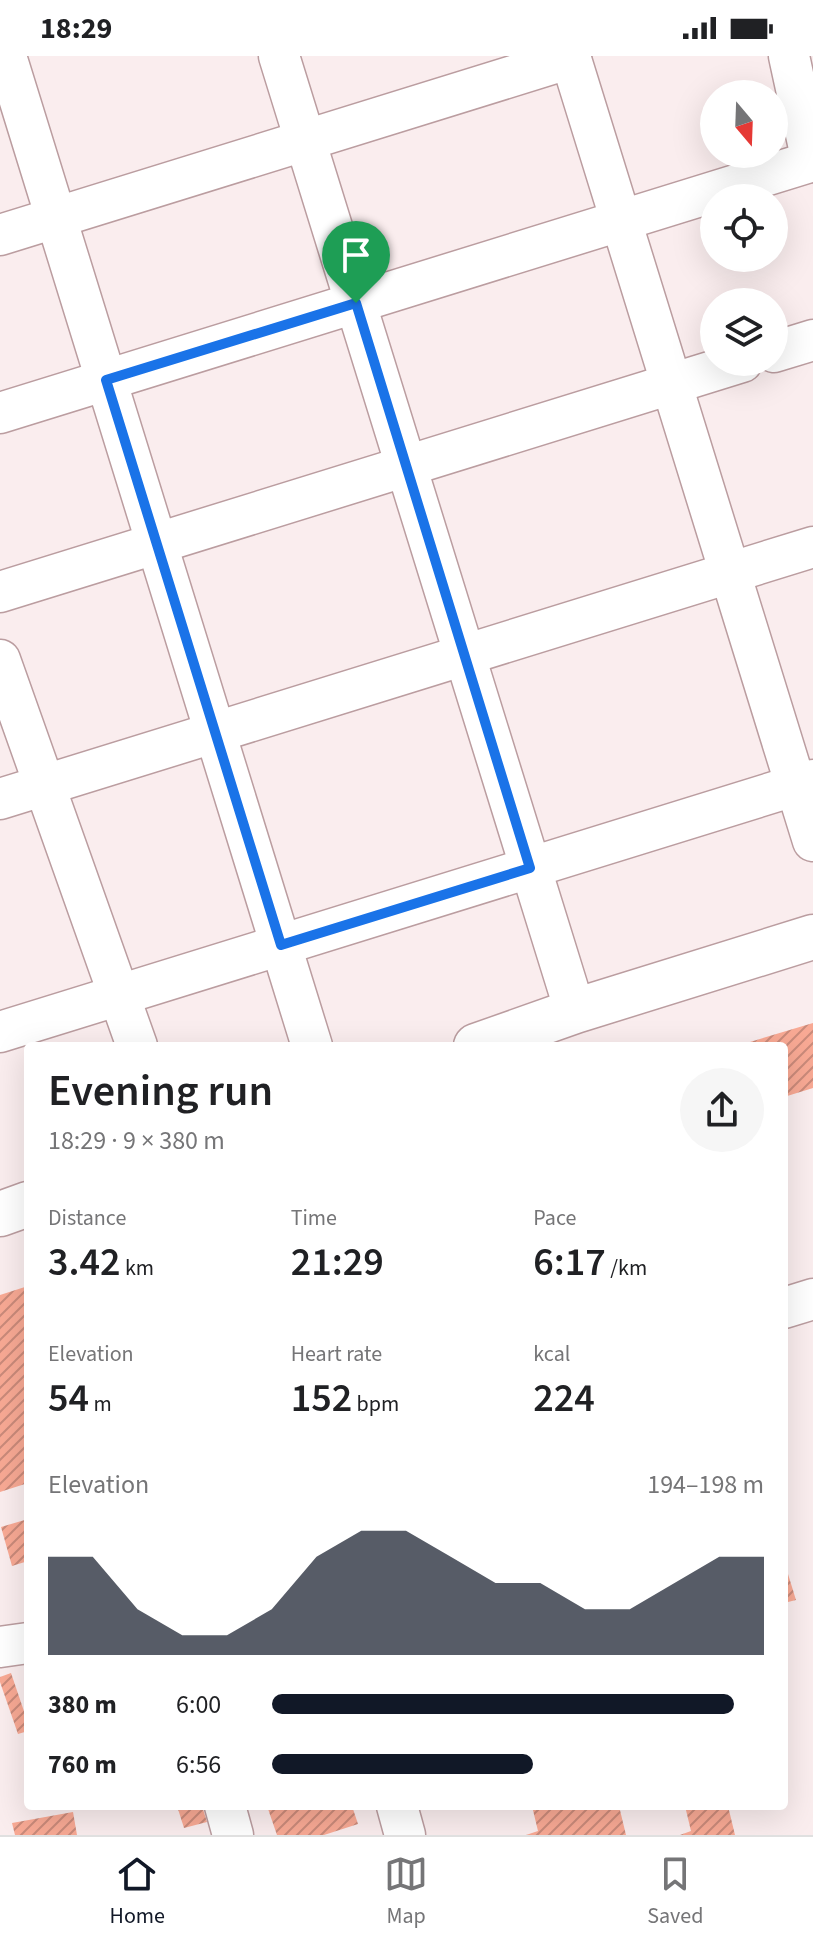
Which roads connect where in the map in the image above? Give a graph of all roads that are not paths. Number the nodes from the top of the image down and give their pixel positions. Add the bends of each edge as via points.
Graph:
1 (6, 56) edge
2 (279, 56) edge
3 (789, 56) edge
4 (571, 57) edge
5 (306, 141) junction
6 (812, 162) edge
7 (56, 218) junction
8 (621, 220) junction
9 (0, 235) edge
10 (356, 303) junction
11 (813, 340) edge
12 (788, 348) edge
13 (700, 375) edge
14 (106, 380) junction
15 (672, 384) junction
16 (0, 413) edge
17 (406, 466) junction
18 (157, 543) junction
19 (813, 547) edge
20 (730, 573) junction
21 (0, 592) edge
22 (465, 655) junction
23 (0, 660) edge
24 (215, 732) junction
25 (804, 783) edge
26 (45, 785) junction
27 (0, 799) edge
28 (813, 841) edge
29 (530, 868) junction
30 (813, 937) edge
31 (281, 945) junction
32 (121, 995) junction
33 (575, 1011) junction
34 (0, 1032) edge
35 (136, 1042) edge
36 (311, 1042) edge
37 (487, 1042) edge
38 (24, 1205) edge
39 (0, 1214) edge
40 (813, 1299) edge
41 (788, 1307) edge
42 (24, 1644) edge
43 (0, 1647) edge
44 (226, 1810) edge
45 (398, 1810) edge
46 (233, 1835) edge
47 (405, 1835) edge

1 - 7 street
2 - 5 street
3 - 6 street
4 - 5 street
4 - 8 street
5 - 7 street
5 - 10 street
6 - 8 street
7 - 9 street
7 - 14 street
8 - 10 street
8 - 15 street
10 - 14 street
10 - 17 street
11 - 12 street
13 - 15 street
14 - 16 street
14 - 18 street
15 - 17 street
15 - 20 street
17 - 18 street
17 - 22 street
18 - 21 street
18 - 24 street
19 - 20 street
20 - 22 street
20 - 25 street
22 - 24 street
22 - 29 street
23 - 26 street
24 - 26 street
24 - 31 street
25 - 28 street
25 - 29 street
26 - 27 street
26 - 32 street
29 - 31 street
29 - 33 street
30 - 33 main road
31 - 32 street
31 - 36 street
32 - 34 street
32 - 35 street
33 - 37 main road
38 - 39 main road
40 - 41 street
42 - 43 street
44 - 46 street
45 - 47 street

